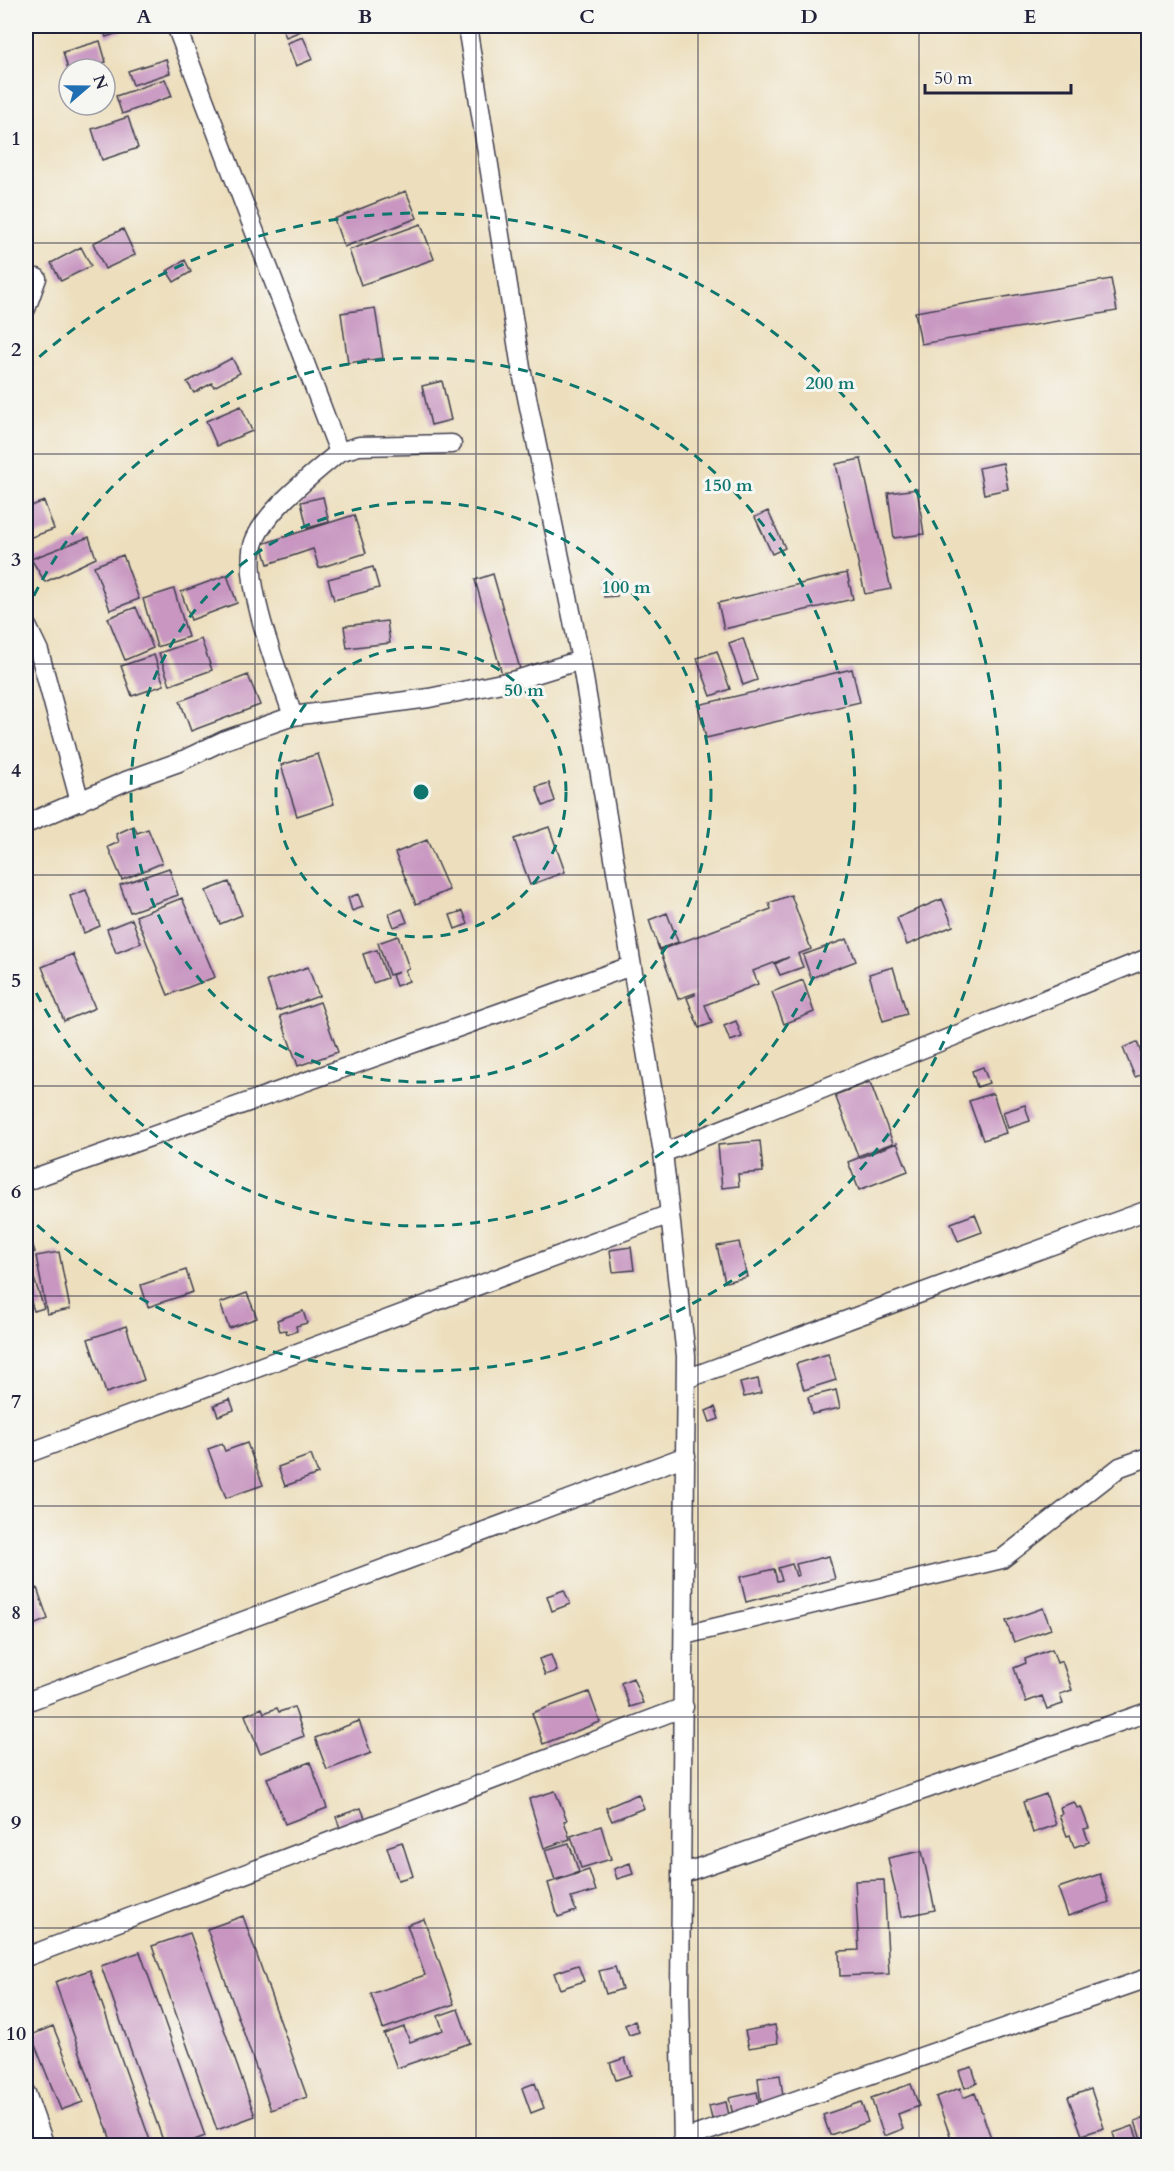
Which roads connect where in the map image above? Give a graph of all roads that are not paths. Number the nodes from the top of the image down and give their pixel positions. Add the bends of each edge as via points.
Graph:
1 (176, 26) edge
2 (467, 26) edge
3 (37, 278) dead end
4 (26, 309) edge
5 (452, 444) dead end
6 (339, 452) junction
7 (26, 624) edge
8 (581, 660) junction
9 (293, 716) junction
10 (80, 802) junction
11 (26, 824) edge
12 (1149, 958) edge
13 (631, 966) junction
14 (663, 1153) junction
15 (26, 1181) edge
16 (1149, 1210) edge
17 (670, 1214) junction
18 (686, 1379) junction
19 (26, 1454) edge
20 (686, 1456) junction
21 (1149, 1457) edge
22 (684, 1635) junction
23 (26, 1702) edge
24 (684, 1707) junction
25 (1149, 1712) edge
26 (681, 1874) junction
27 (26, 1957) edge
28 (1149, 1978) edge
29 (26, 2092) edge
30 (683, 2143) edge
31 (45, 2145) edge

1 - 6 street
2 - 8 street via 521,368
3 - 4 street
5 - 6 street via 358,446
6 - 9 street via 280,503 254,543 256,604
7 - 10 street via 39,651
8 - 9 street via 516,680 440,695
8 - 13 street
9 - 10 street via 225,740
10 - 11 street
12 - 14 street
13 - 14 street
13 - 15 street
14 - 17 street
16 - 18 street
17 - 18 street
17 - 19 street
18 - 20 street
20 - 22 street
20 - 23 street
21 - 22 street via 1120,1467 1002,1559
22 - 24 street
24 - 26 street
24 - 27 street
25 - 26 street
26 - 30 street
28 - 30 street
29 - 31 street

